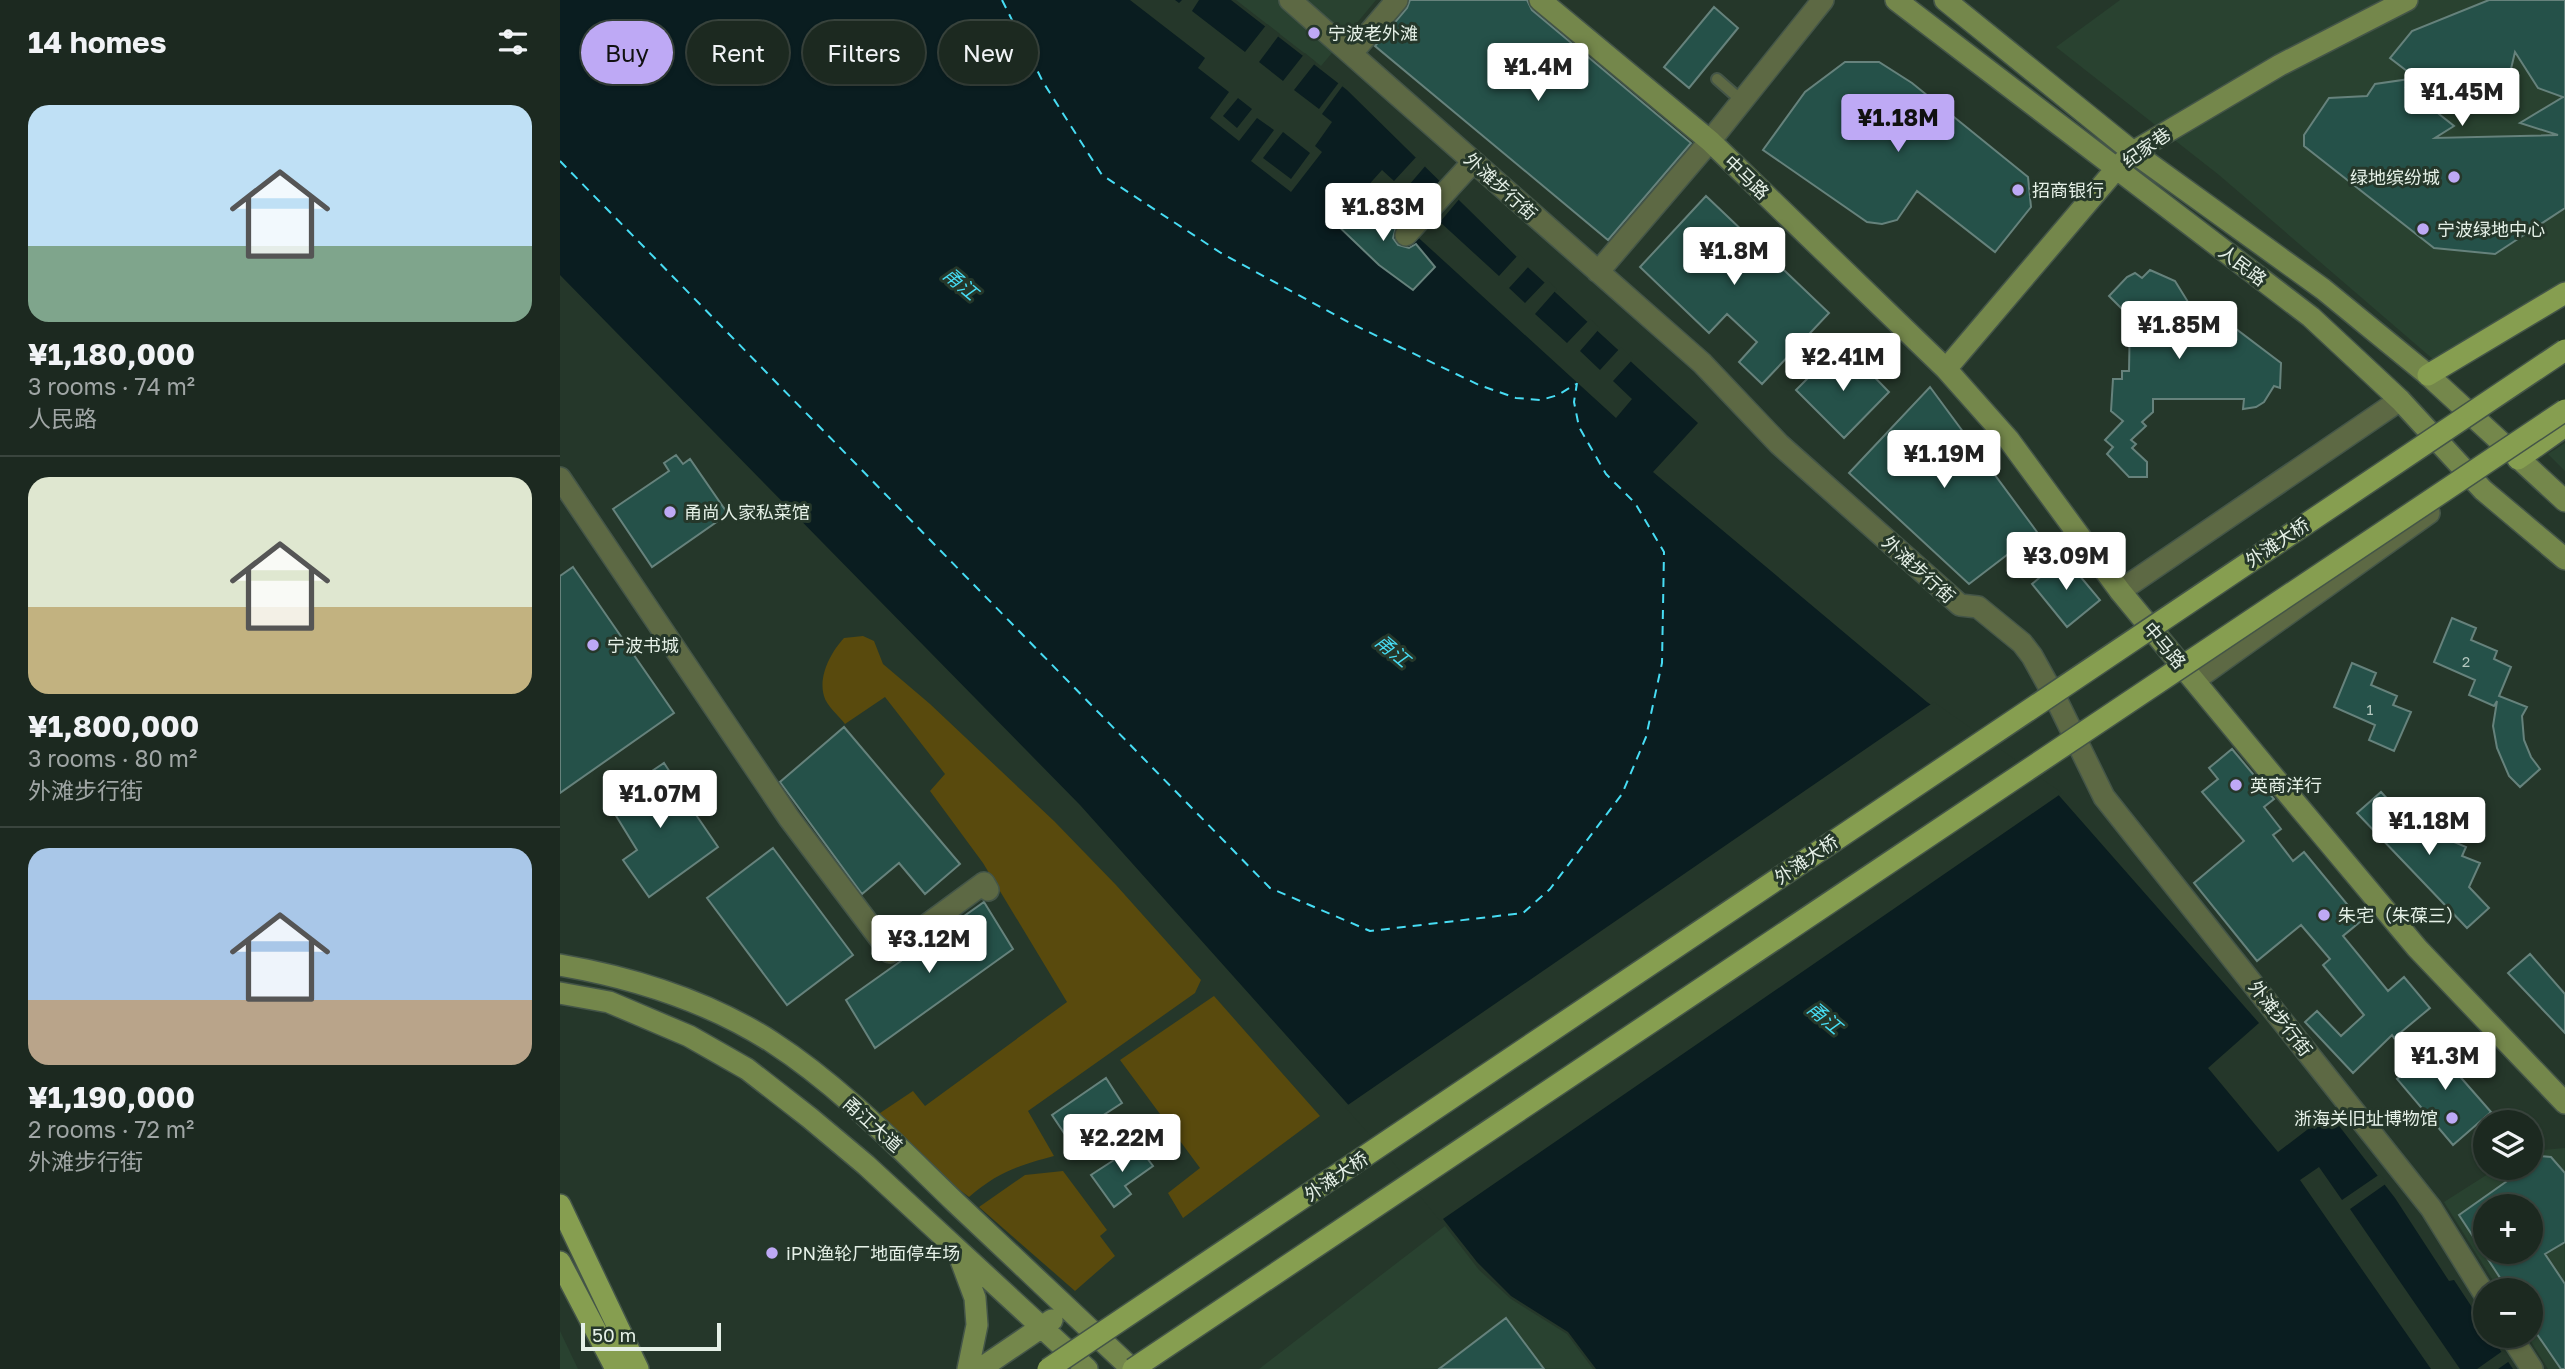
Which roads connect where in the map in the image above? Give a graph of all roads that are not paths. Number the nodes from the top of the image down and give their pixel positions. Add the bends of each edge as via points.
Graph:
1 (1290, 0) edge
2 (1396, 0) edge
3 (1540, 0) edge
4 (1823, 0) edge
5 (1896, 0) edge
6 (1945, 0) edge
7 (2407, 0) edge
8 (1352, 52) junction
9 (1717, 79) dead end
10 (1742, 102) junction
11 (1710, 141) junction
12 (2133, 152) junction
13 (1473, 162) junction
14 (2116, 169) junction
15 (1406, 235) dead end
16 (1598, 272) junction
17 (2565, 293) edge
18 (2565, 351) edge
19 (1946, 369) junction
20 (2428, 375) junction
21 (2400, 400) junction
22 (2565, 410) edge
23 (2565, 426) edge
24 (2518, 458) junction
25 (560, 478) edge
26 (2474, 480) junction
27 (2565, 501) edge
28 (2565, 559) edge
29 (2120, 591) junction
30 (2194, 680) junction
31 (988, 890) dead end
32 (560, 965) edge
33 (560, 993) edge
34 (2565, 1103) edge
35 (560, 1205) edge
36 (957, 1250) junction
37 (560, 1262) edge
38 (2474, 1278) edge
39 (1067, 1308) junction
40 (1042, 1327) junction
41 (2518, 1348) edge
42 (617, 1369) edge
43 (638, 1369) edge
44 (968, 1369) edge
45 (980, 1369) edge
46 (1048, 1369) edge
47 (1087, 1369) edge
48 (1133, 1369) edge
49 (2532, 1369) edge

1 - 8 street, 外滩步行街
2 - 8 street
3 - 11 street, 中马路
4 - 10 street
5 - 14 street, 人民路
6 - 12 street, 人民路
7 - 12 street, 纪家巷 via 2280,65
8 - 13 street, 外滩步行街
9 - 10 lane
10 - 11 street
11 - 16 street
11 - 19 street, 中马路
12 - 14 street, 纪家巷
12 - 20 street, 人民路 via 2323,289
13 - 15 street
13 - 16 street, 外滩步行街
14 - 19 street, 纪家巷
14 - 21 street, 人民路 via 2311,317
16 - 38 street, 外滩步行街 via 1702,363 1779,444 1959,605 1978,607 2022,643 2057,701 2104,797 2431,1208
17 - 20 main road
18 - 46 main road, 外滩大桥, bridge
19 - 29 street, 中马路 via 2009,440
20 - 24 street, 人民路
21 - 26 street, 人民路
21 - 29 street
22 - 48 main road, bridge
23 - 24 main road
24 - 27 street, 人民路
25 - 31 street via 789,818 890,952 984,883
26 - 28 street, 人民路
26 - 30 street
29 - 30 street, 中马路
30 - 34 street, 中马路 via 2417,948
32 - 39 street, 甬江大道 via 660,988 720,1013 772,1042 852,1102
33 - 36 street, 甬江大道 via 609,1002 689,1036 747,1069 857,1157
35 - 43 main road
36 - 40 street, 甬江大道
36 - 44 street via 975,1298 977,1325
37 - 42 main road
39 - 40 street
39 - 48 street, 甬江大道
40 - 45 street
40 - 47 street, 甬江大道
41 - 49 street

